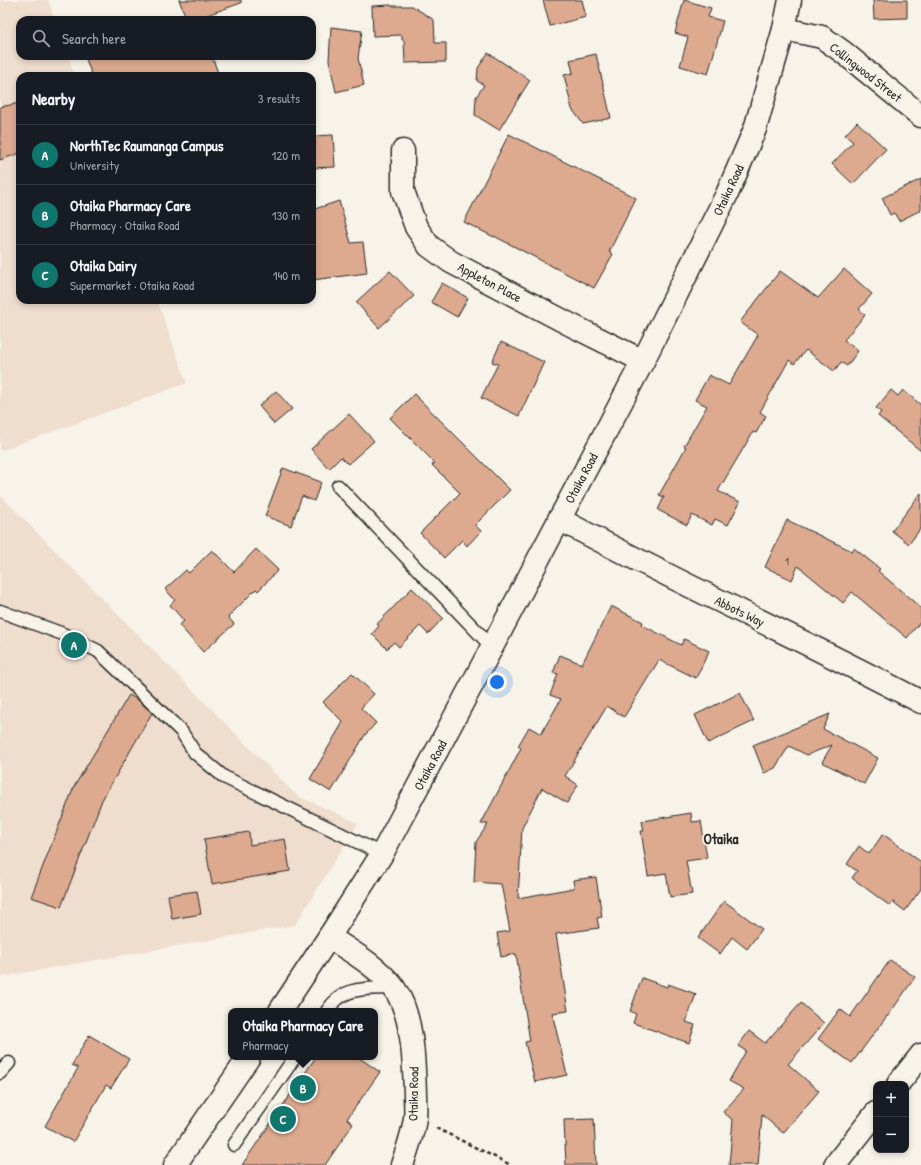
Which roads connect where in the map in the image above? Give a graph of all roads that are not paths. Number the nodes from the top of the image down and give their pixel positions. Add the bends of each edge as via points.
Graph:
1 (790, 0) edge
2 (784, 29) junction
3 (921, 116) edge
4 (403, 151) dead end
5 (643, 361) junction
6 (338, 486) dead end
7 (559, 519) junction
8 (0, 611) edge
9 (492, 648) junction
10 (921, 702) edge
11 (382, 854) junction
12 (330, 937) junction
13 (394, 988) junction
14 (282, 1008) edge
15 (329, 1008) edge
16 (921, 1055) edge
17 (247, 1060) edge
18 (293, 1060) edge
19 (9, 1063) dead end
20 (0, 1073) edge
21 (900, 1081) edge
22 (873, 1117) edge
23 (234, 1145) dead end
24 (175, 1165) edge
25 (402, 1165) edge
26 (835, 1165) edge

1 - 2 main road, Otaika Road
2 - 3 main road, Collingwood Street via 822,37
2 - 5 main road, Otaika Road via 755,129 728,194
4 - 5 main road, Appleton Place via 403,192 416,227 429,246 451,262
5 - 7 main road, Otaika Road
6 - 9 lane
7 - 9 main road, Otaika Road
7 - 10 main road, Abbots Way
8 - 11 lane via 63,634 98,651 181,731 195,753 224,777
9 - 11 main road, Otaika Road
11 - 12 main road, Otaika Road
12 - 13 main road, Otaika Road via 371,965
12 - 14 main road, Otaika Road
13 - 15 lane via 357,989 342,996
13 - 25 main road, Otaika Road via 402,1001 409,1024 414,1063 415,1118
16 - 21 main road
17 - 24 main road
18 - 23 lane
19 - 20 lane
22 - 26 main road

